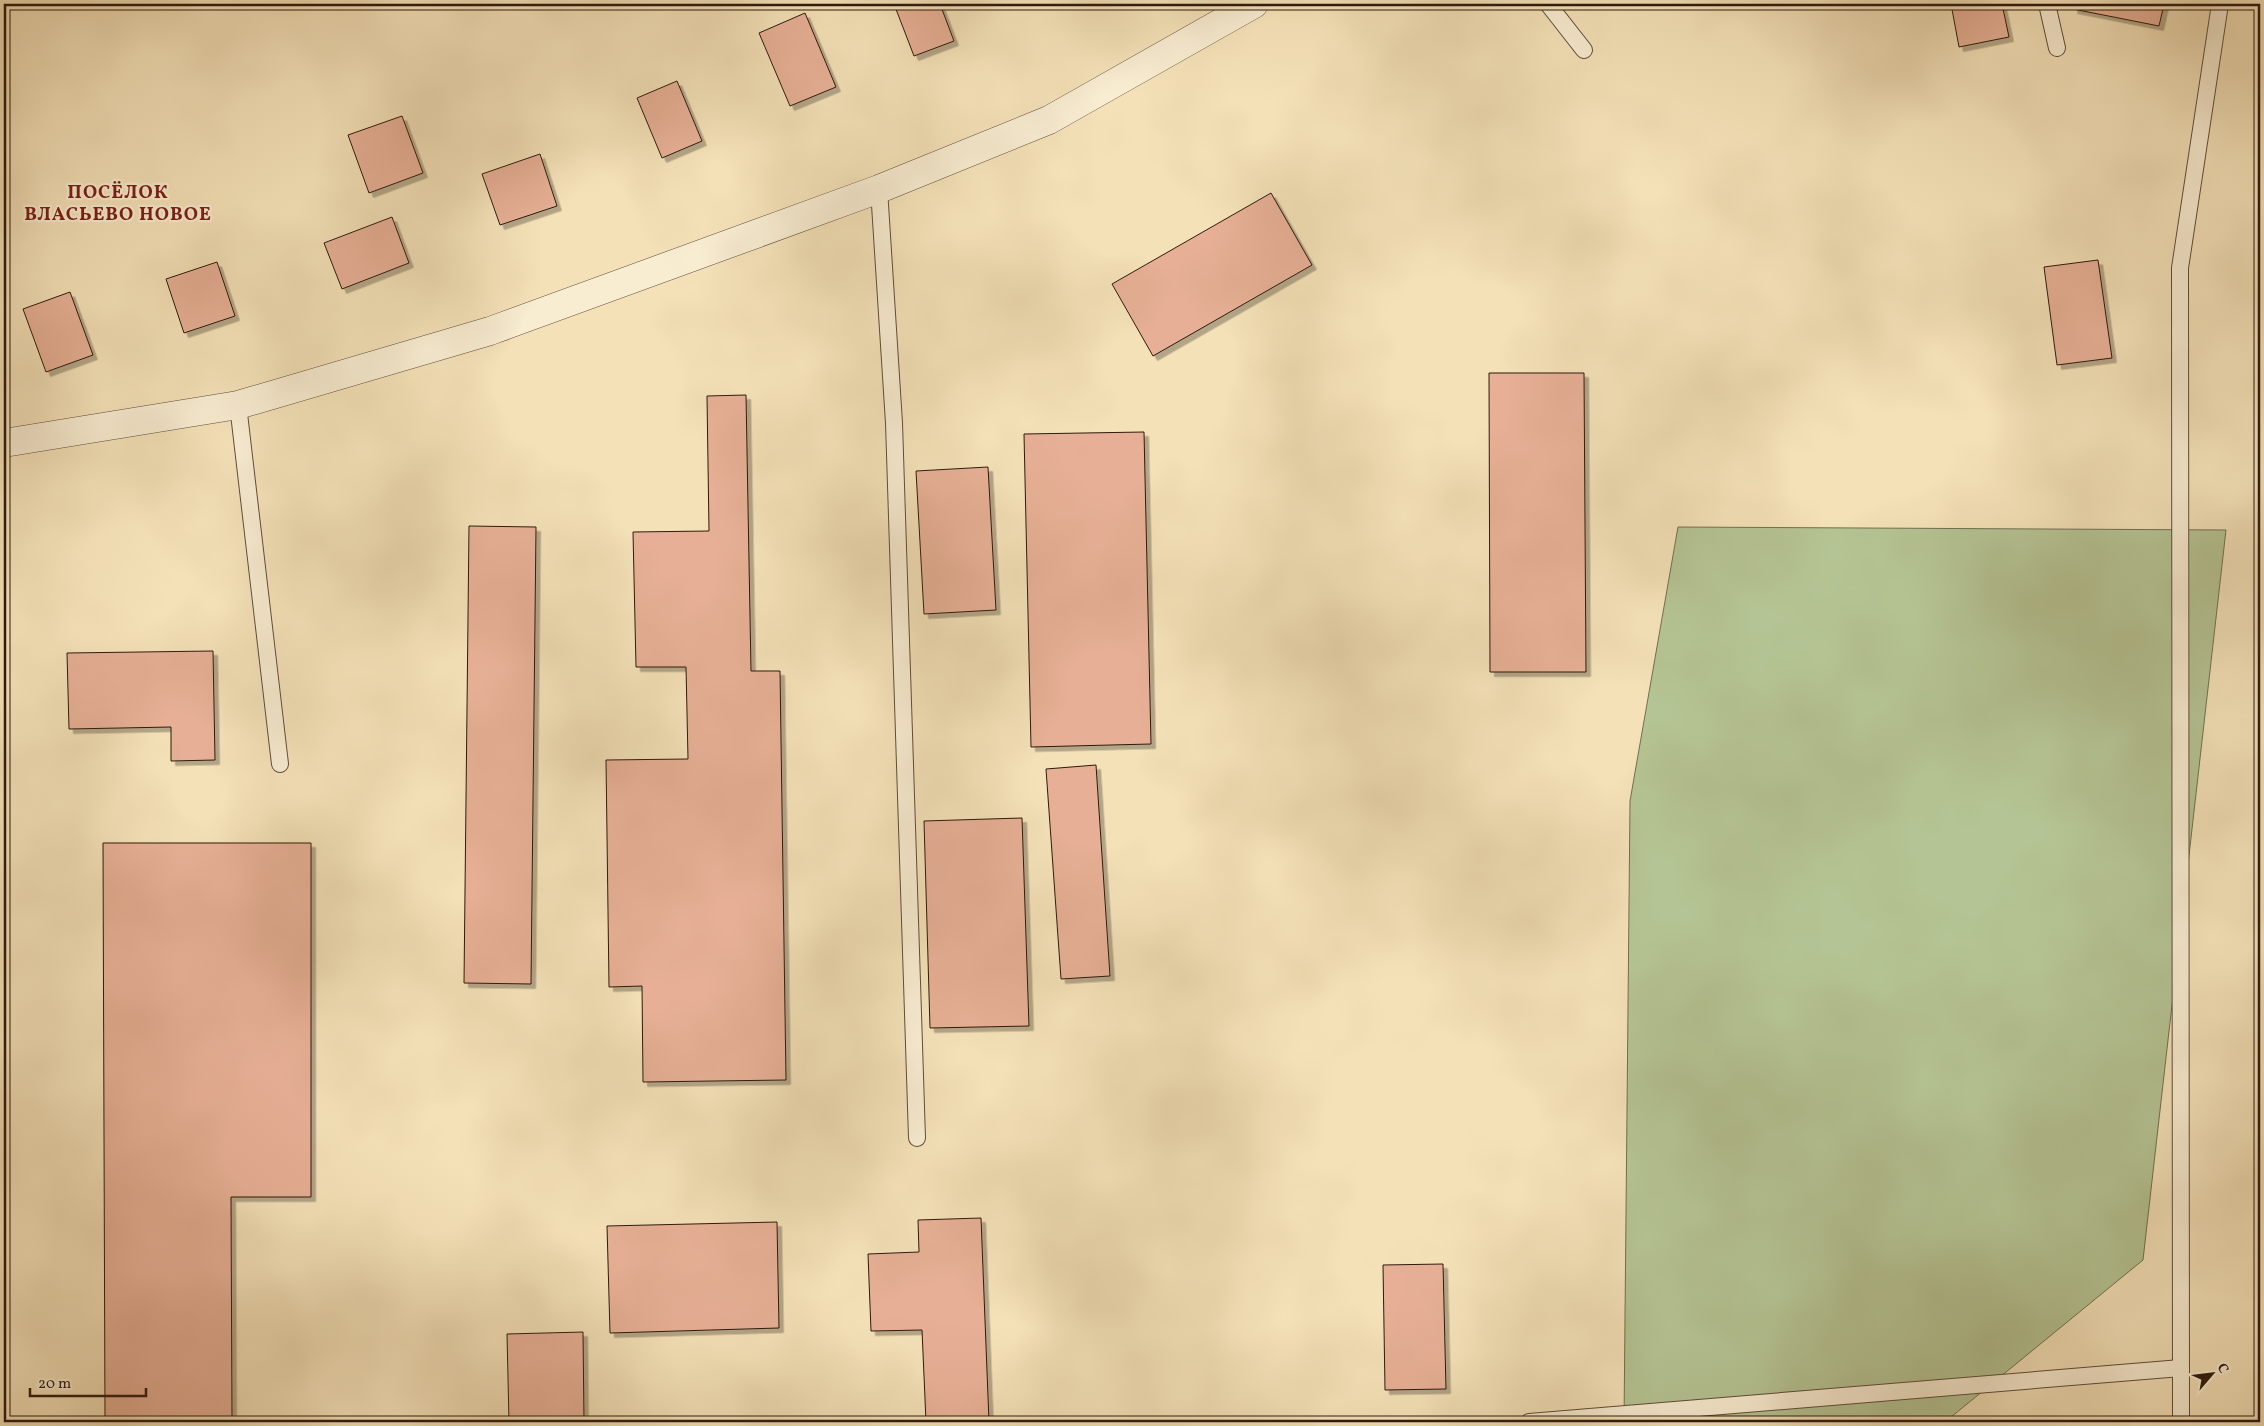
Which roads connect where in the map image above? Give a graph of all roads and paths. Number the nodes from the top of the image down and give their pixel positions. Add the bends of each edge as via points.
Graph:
1 (1254, 4) edge
2 (1548, 4) edge
3 (2047, 4) edge
4 (2220, 4) edge
5 (2057, 48) dead end
6 (1584, 50) dead end
7 (879, 189) junction
8 (238, 405) junction
9 (4, 443) edge
10 (280, 764) dead end
11 (917, 1138) dead end
12 (2181, 1368) junction
13 (1529, 1422) edge
14 (2181, 1422) edge

1 - 7 street via 1049,120
2 - 6 lane
3 - 5 lane
4 - 12 lane via 2180,268
7 - 8 street via 490,331
7 - 11 lane via 894,422
8 - 9 street
8 - 10 lane
12 - 13 lane
12 - 14 lane

